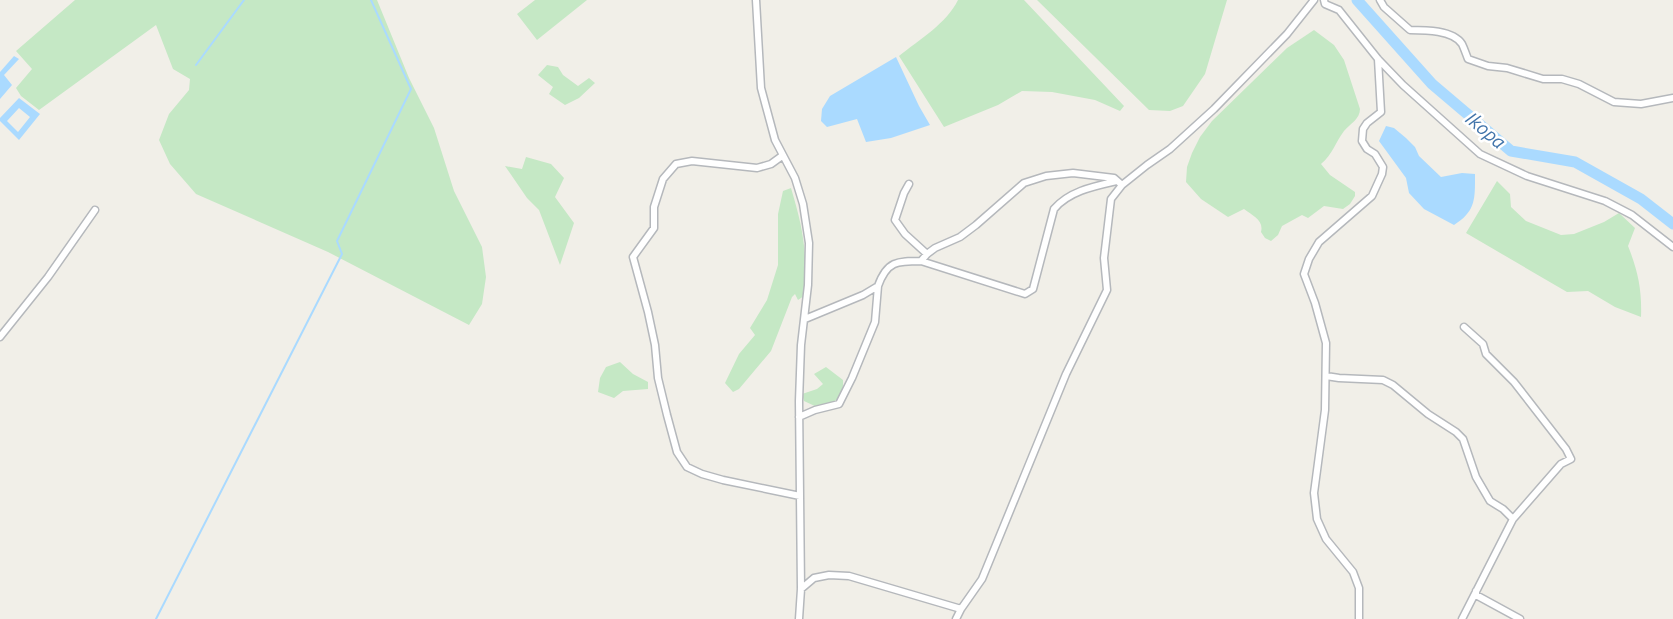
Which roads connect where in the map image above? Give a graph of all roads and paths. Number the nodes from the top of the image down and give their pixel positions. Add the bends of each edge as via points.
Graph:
1 (756, 0) edge
2 (1314, 0) edge
3 (1324, 0) edge
4 (1380, 0) edge
5 (1378, 59) junction
6 (1673, 98) edge
7 (782, 156) junction
8 (1119, 183) junction
9 (909, 184) dead end
10 (95, 210) dead end
11 (1673, 247) edge
12 (927, 254) junction
13 (921, 261) junction
14 (878, 286) junction
15 (805, 319) junction
16 (1464, 327) dead end
17 (0, 337) edge
18 (1326, 376) junction
19 (799, 417) junction
20 (800, 496) junction
21 (1513, 519) junction
22 (801, 589) junction
23 (1476, 591) junction
24 (961, 609) junction
25 (799, 619) edge
26 (956, 619) edge
27 (1359, 619) edge
28 (1462, 619) edge
29 (1520, 619) edge

1 - 7 street via 761,88
2 - 8 street via 1287,34 1214,109 1170,150
3 - 5 street via 1325,4 1339,10
4 - 6 street via 1410,30 1445,33 1461,42 1468,59 1488,66 1508,68 1543,79 1562,79 1614,102 1641,104
5 - 11 street via 1480,154 1526,176 1605,201 1632,215
5 - 18 street via 1381,112 1362,129 1362,141 1376,154 1382,174 1372,196 1319,242 1304,274 1326,343
7 - 15 street via 795,178 809,243
7 - 20 street via 757,168 692,161 676,164 662,180 654,207 654,228 633,257 648,312 667,415 677,452 687,467 722,480
8 - 12 street via 1114,178 1073,173 1024,183 960,237
8 - 13 street via 1093,186 1061,201 1054,210 1033,288 1025,294
8 - 24 street via 1111,199 1104,258 1107,290 1066,374 982,579
9 - 12 street via 895,220
10 - 17 street
12 - 13 street
13 - 14 street via 888,266
14 - 15 street
14 - 19 street via 875,322 839,404
15 - 19 street
16 - 21 street via 1483,344 1486,354 1514,382 1570,454 1571,459 1560,464
18 - 21 street via 1383,380 1456,432 1463,439 1476,476 1490,501
18 - 27 street via 1314,493 1317,519 1326,539 1353,572 1359,588
19 - 20 street
20 - 22 street
21 - 23 street
22 - 24 street via 814,578 849,576
22 - 25 street
23 - 28 street
23 - 29 street via 1476,596
24 - 26 street

